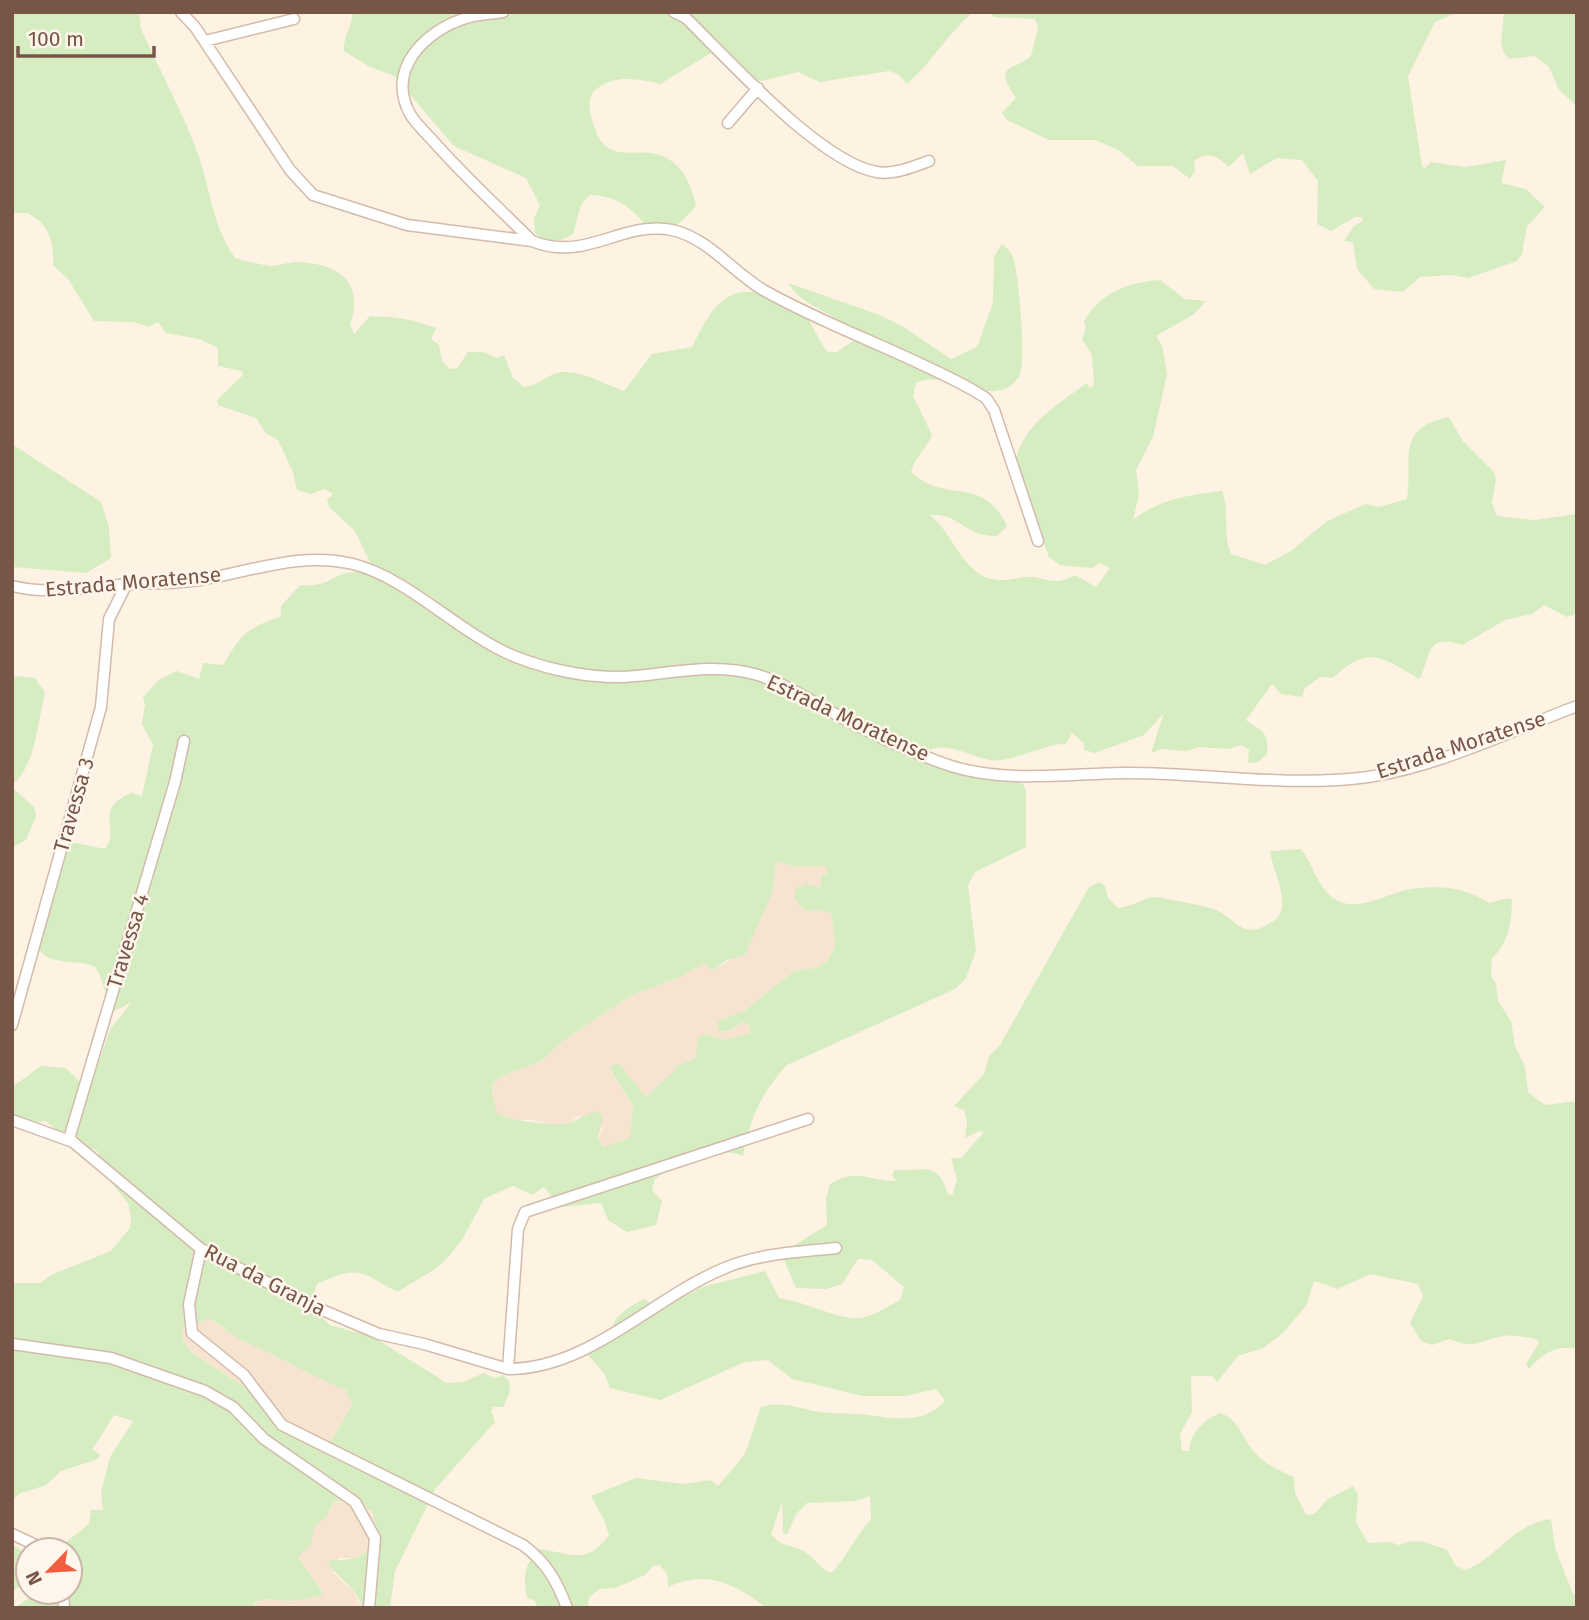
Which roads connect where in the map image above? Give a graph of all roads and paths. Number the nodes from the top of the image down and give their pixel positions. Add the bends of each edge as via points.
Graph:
1 (181, 12) edge
2 (503, 12) edge
3 (674, 12) edge
4 (294, 19) dead end
5 (205, 41) junction
6 (758, 88) junction
7 (728, 123) dead end
8 (929, 162) dead end
9 (532, 241) junction
10 (1038, 541) dead end
11 (127, 584) junction
12 (12, 586) edge
13 (1577, 706) edge
14 (184, 741) dead end
15 (12, 1025) edge
16 (12, 1119) edge
17 (808, 1119) dead end
18 (69, 1139) junction
19 (836, 1248) dead end
20 (201, 1249) junction
21 (12, 1344) edge
22 (508, 1369) junction
23 (369, 1608) edge
24 (567, 1608) edge

1 - 5 street
2 - 9 street via 466,18 419,46 403,71 404,99 411,115 452,162
3 - 6 street via 686,18
4 - 5 street
5 - 9 street via 290,170 313,195 407,225
6 - 7 street
6 - 8 street via 832,154 859,168 894,172
9 - 10 street via 551,249 573,249 652,228 676,231 709,248 776,297 971,389 994,410
11 - 12 street, Estrada Moratense via 47,593
11 - 13 street, Estrada Moratense via 199,580 285,561 352,564 387,578 453,624 515,656 555,669 611,677 688,668 758,676 870,733 952,766 987,774 1325,780 1369,776 1480,743
11 - 15 street, Travessa 3 via 109,619 101,708
14 - 18 street, Travessa 4
16 - 18 street, Rua da Granja
17 - 22 street via 525,1212 519,1229
18 - 20 street, Rua da Granja
19 - 22 street via 762,1256 725,1268 597,1342 533,1369
20 - 22 street, Rua da Granja via 356,1326
20 - 24 street via 189,1304 192,1333 244,1375 282,1425 523,1545 555,1578
21 - 23 street via 111,1358 205,1391 233,1407 264,1438 355,1503 375,1538

